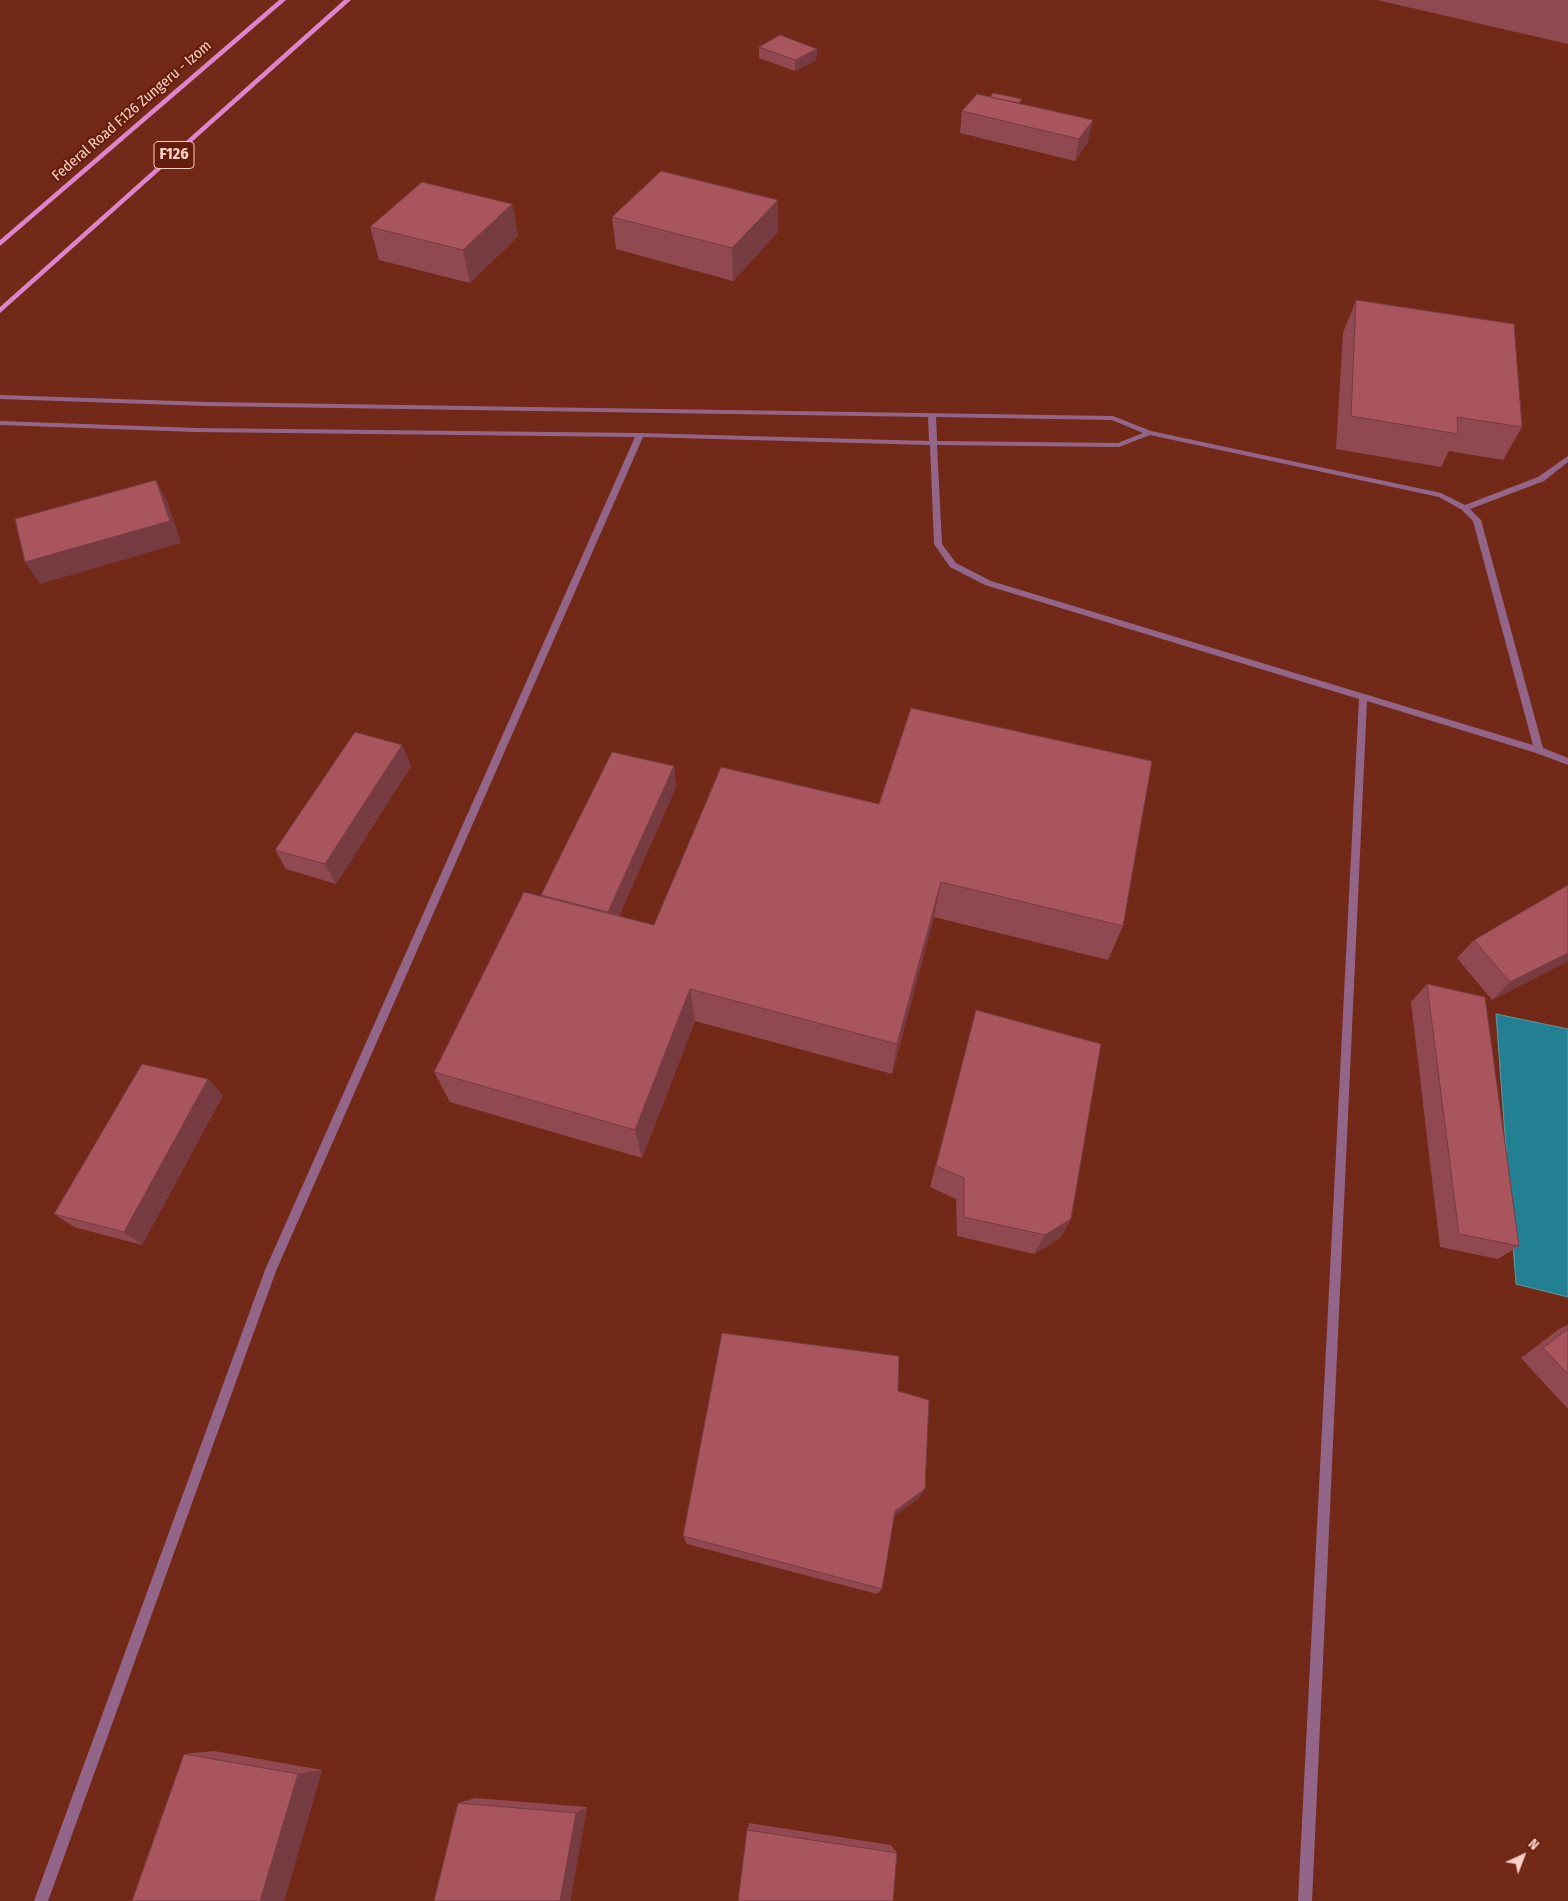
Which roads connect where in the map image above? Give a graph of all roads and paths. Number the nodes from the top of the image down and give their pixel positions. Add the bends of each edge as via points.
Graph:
1 (283, 0) edge
2 (348, 0) edge
3 (0, 244) edge
4 (0, 310) edge
5 (0, 397) edge
6 (932, 416) junction
7 (0, 424) edge
8 (1149, 433) junction
9 (640, 435) junction
10 (934, 443) junction
11 (1568, 458) edge
12 (1465, 508) junction
13 (1363, 696) junction
14 (1539, 750) junction
15 (1568, 762) edge
16 (40, 1901) edge
17 (1305, 1901) edge

1 - 3 main road, Federal Road F.126 Zungeru - Izom / F126
2 - 4 main road, F126
5 - 6 street via 207,404
6 - 8 street via 1113,418
6 - 10 street
7 - 9 street via 196,430
8 - 10 street via 1119,445
8 - 12 street via 1441,495
9 - 10 street
9 - 16 street via 271,1270
10 - 13 street via 938,544 953,565 988,583
11 - 12 street via 1541,480
12 - 14 street via 1477,520
13 - 14 street
13 - 17 street
14 - 15 street

